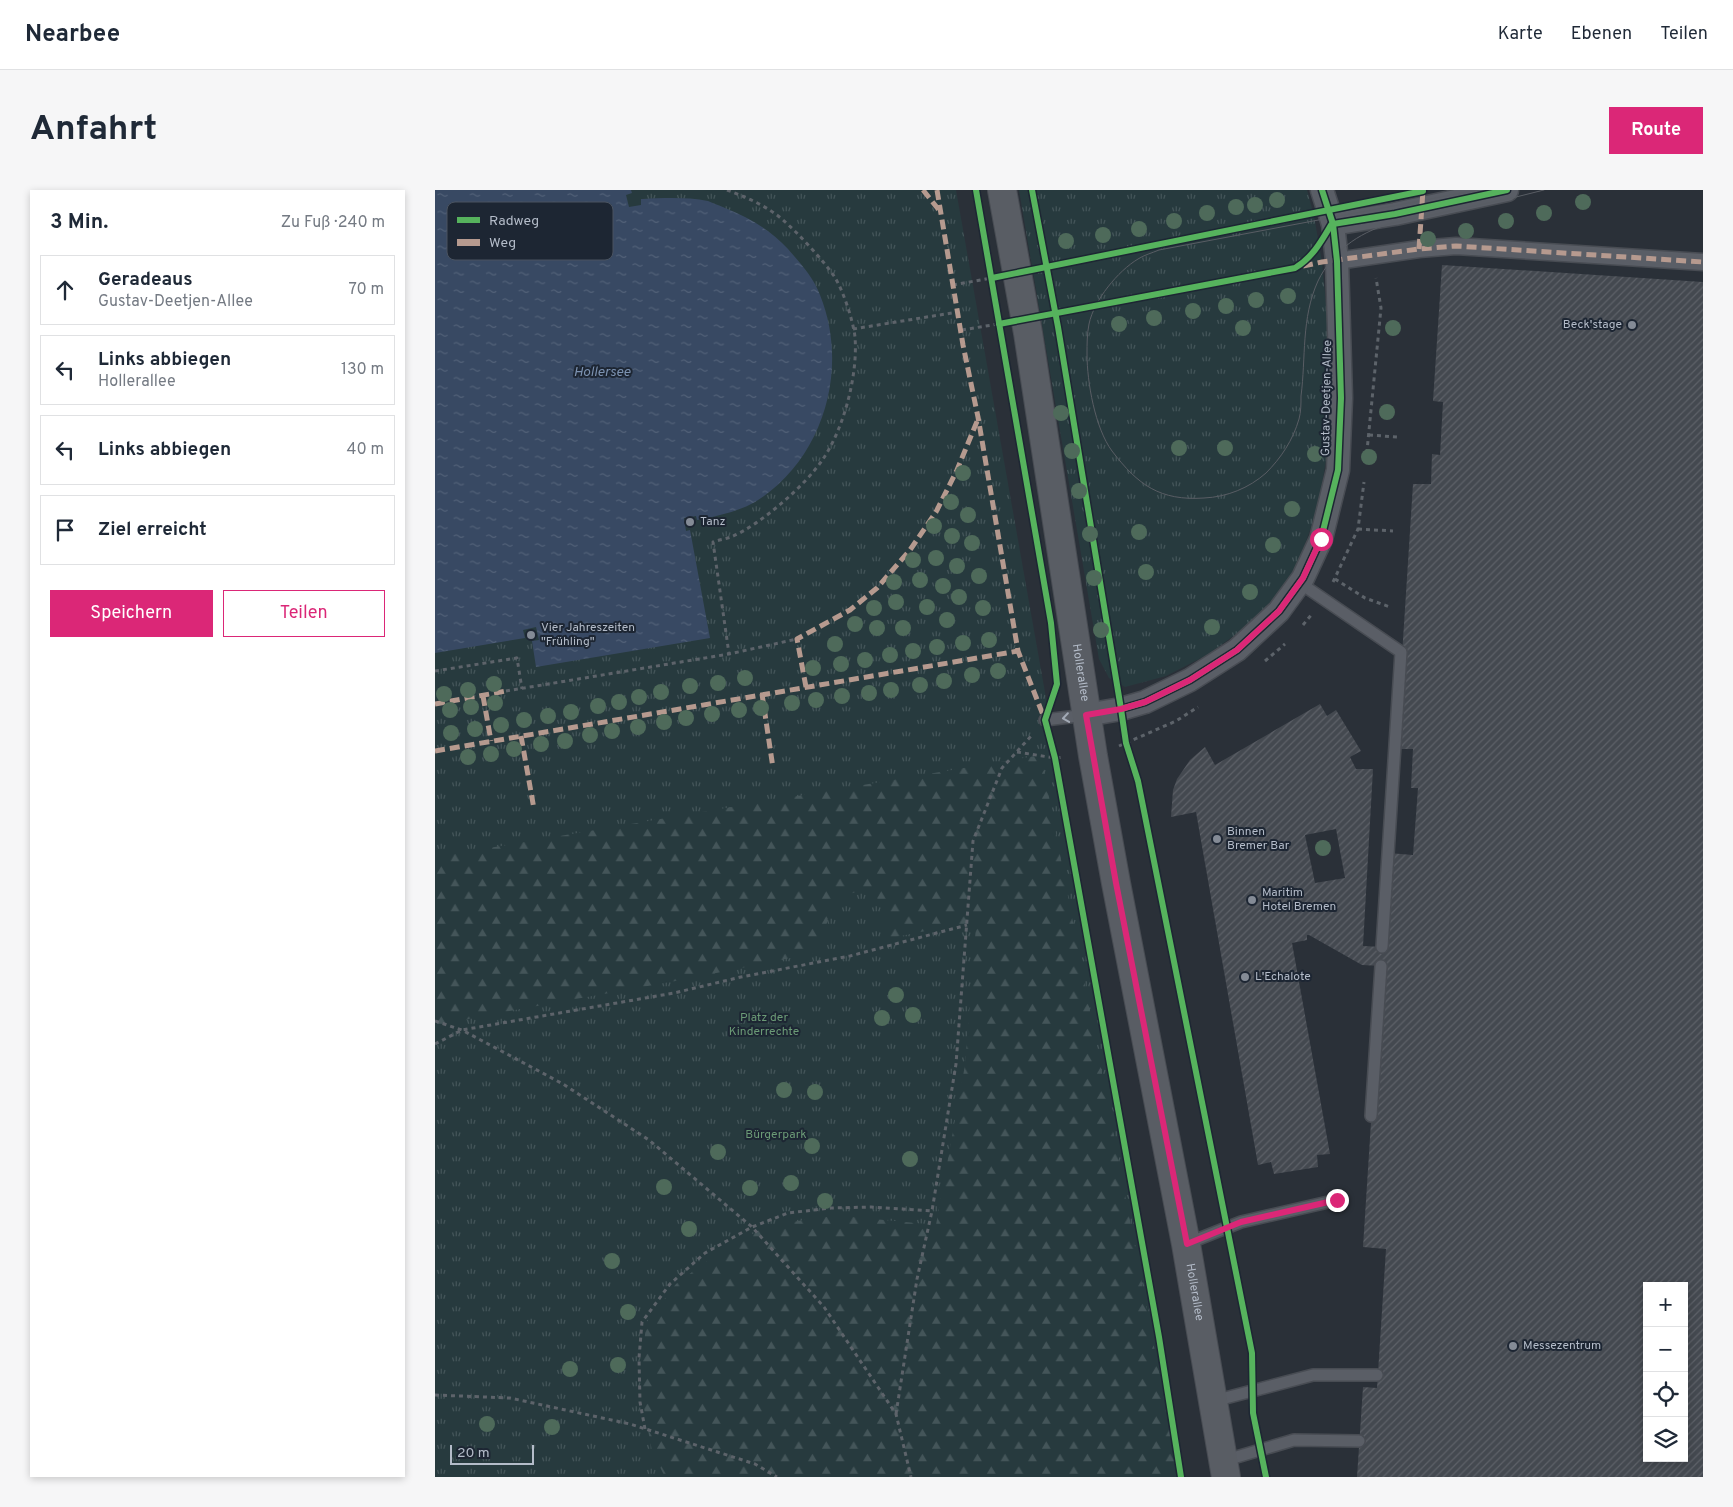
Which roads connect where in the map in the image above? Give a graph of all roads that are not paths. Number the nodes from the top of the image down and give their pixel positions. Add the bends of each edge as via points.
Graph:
1 (1002, 190) edge
2 (1323, 190) edge
3 (1507, 190) edge
4 (1333, 224) junction
5 (1337, 261) junction
6 (1703, 262) edge
7 (1300, 583) junction
8 (1086, 715) junction
9 (1045, 720) road end
10 (1382, 947) dead end
11 (1381, 966) dead end
12 (1371, 1116) dead end
13 (1337, 1200) dead end
14 (1187, 1244) junction
15 (1377, 1375) dead end
16 (1214, 1401) junction
17 (1359, 1441) dead end
18 (1225, 1469) edge

1 - 8 main road, Hollerallee via 1029,333
2 - 4 street, Gustav-Deetjen-Allee
3 - 4 street
4 - 5 street, Gustav-Deetjen-Allee
5 - 6 street via 1456,246
5 - 7 street, Gustav-Deetjen-Allee via 1341,398 1337,470 1321,539
7 - 8 street, Gustav-Deetjen-Allee via 1279,611 1237,650 1190,680 1145,702
7 - 10 lane via 1401,652
8 -> 9 lane
8 - 14 main road, Hollerallee
11 - 12 lane
13 - 14 lane via 1241,1222
14 - 16 main road, Hollerallee
15 - 16 lane via 1313,1375
16 - 18 main road, Hollerallee
17 - 18 lane via 1294,1440

